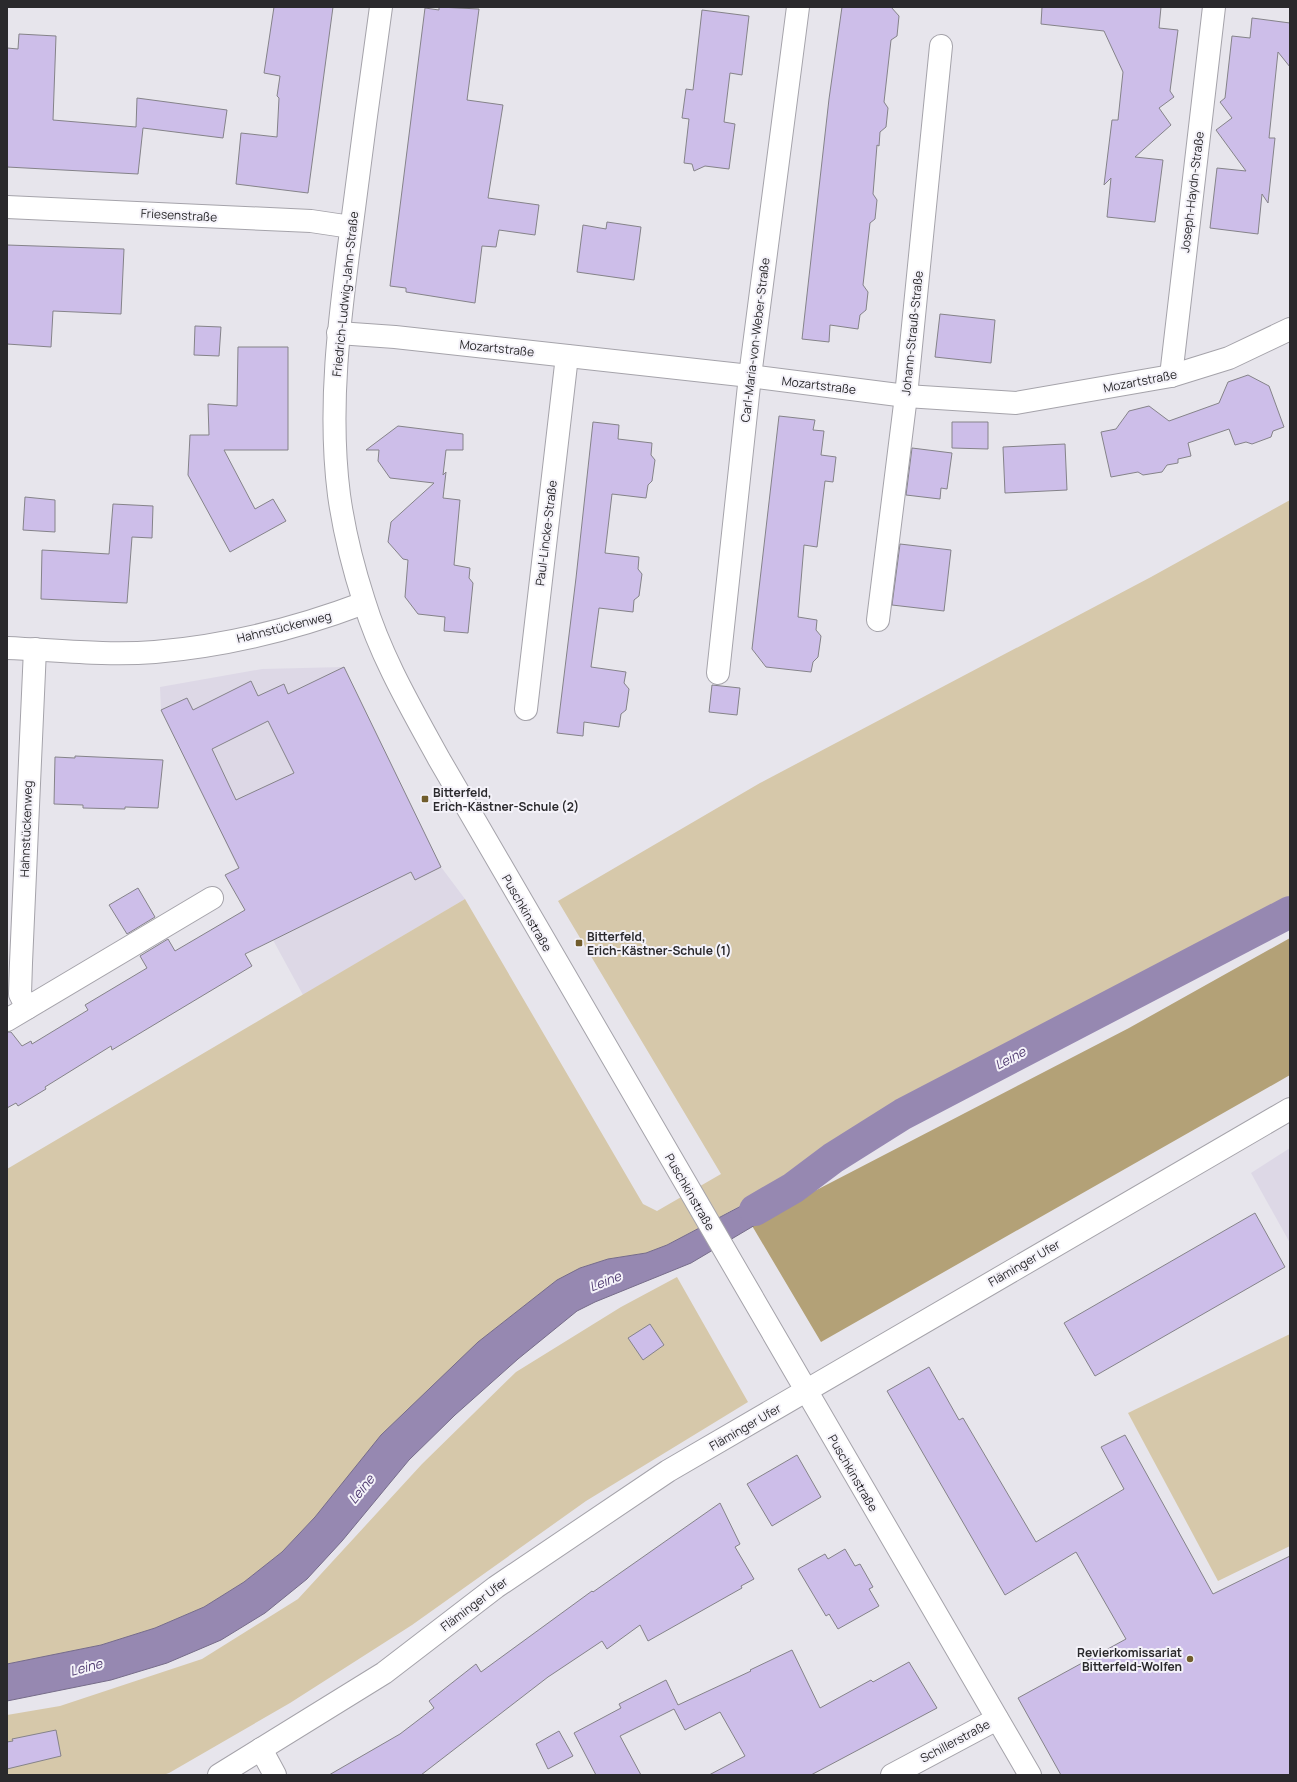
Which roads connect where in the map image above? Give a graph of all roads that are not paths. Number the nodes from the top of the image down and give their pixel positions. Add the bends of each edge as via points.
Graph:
1 (381, 7) edge
2 (798, 7) edge
3 (1214, 7) edge
4 (941, 46) dead end
5 (7, 207) edge
6 (351, 227) junction
7 (1290, 329) edge
8 (338, 333) junction
9 (567, 356) junction
10 (750, 376) junction
11 (1171, 376) junction
12 (906, 396) junction
13 (364, 604) junction
14 (878, 620) dead end
15 (7, 648) edge
16 (35, 649) junction
17 (718, 673) dead end
18 (526, 709) dead end
19 (212, 898) dead end
20 (27, 1008) junction
21 (7, 1020) edge
22 (1290, 1109) edge
23 (806, 1392) junction
24 (997, 1719) junction
25 (261, 1749) junction
26 (219, 1775) edge
27 (275, 1775) edge
28 (892, 1775) edge
29 (1030, 1775) edge

1 - 6 street, Friedrich-Ludwig-Jahn-Straße
2 - 10 street, Carl-Maria-von-Weber-Straße
3 - 11 street, Joseph-Haydn-Straße
4 - 12 street, Johann-Strauß-Straße
5 - 6 street, Friesenstraße via 311,221
6 - 8 street, Friedrich-Ludwig-Jahn-Straße
7 - 11 street, Mozartstraße via 1229,358
8 - 9 street, Mozartstraße
8 - 13 street, Friedrich-Ludwig-Jahn-Straße via 335,400 339,488 353,565
9 - 10 street, Mozartstraße
9 - 18 street, Paul-Lincke-Straße
10 - 12 street, Mozartstraße
10 - 17 street, Carl-Maria-von-Weber-Straße
11 - 12 street, Mozartstraße via 1016,403
12 - 14 street, Johann-Strauß-Straße
13 - 16 street, Hahnstückenweg via 316,620 196,648 140,652
13 - 23 street, Puschkinstraße via 388,663 438,759
15 - 16 street, Hahnstückenweg
16 - 20 street, Hahnstückenweg via 20,994
19 - 20 street
20 - 21 street
22 - 23 street, Fläminger Ufer
23 - 24 street, Puschkinstraße
23 - 25 street, Fläminger Ufer via 668,1471 496,1587 384,1673
24 - 28 street, Schillerstraße
24 - 29 street, Puschkinstraße
25 - 26 street, Fläminger Ufer
25 - 27 street

